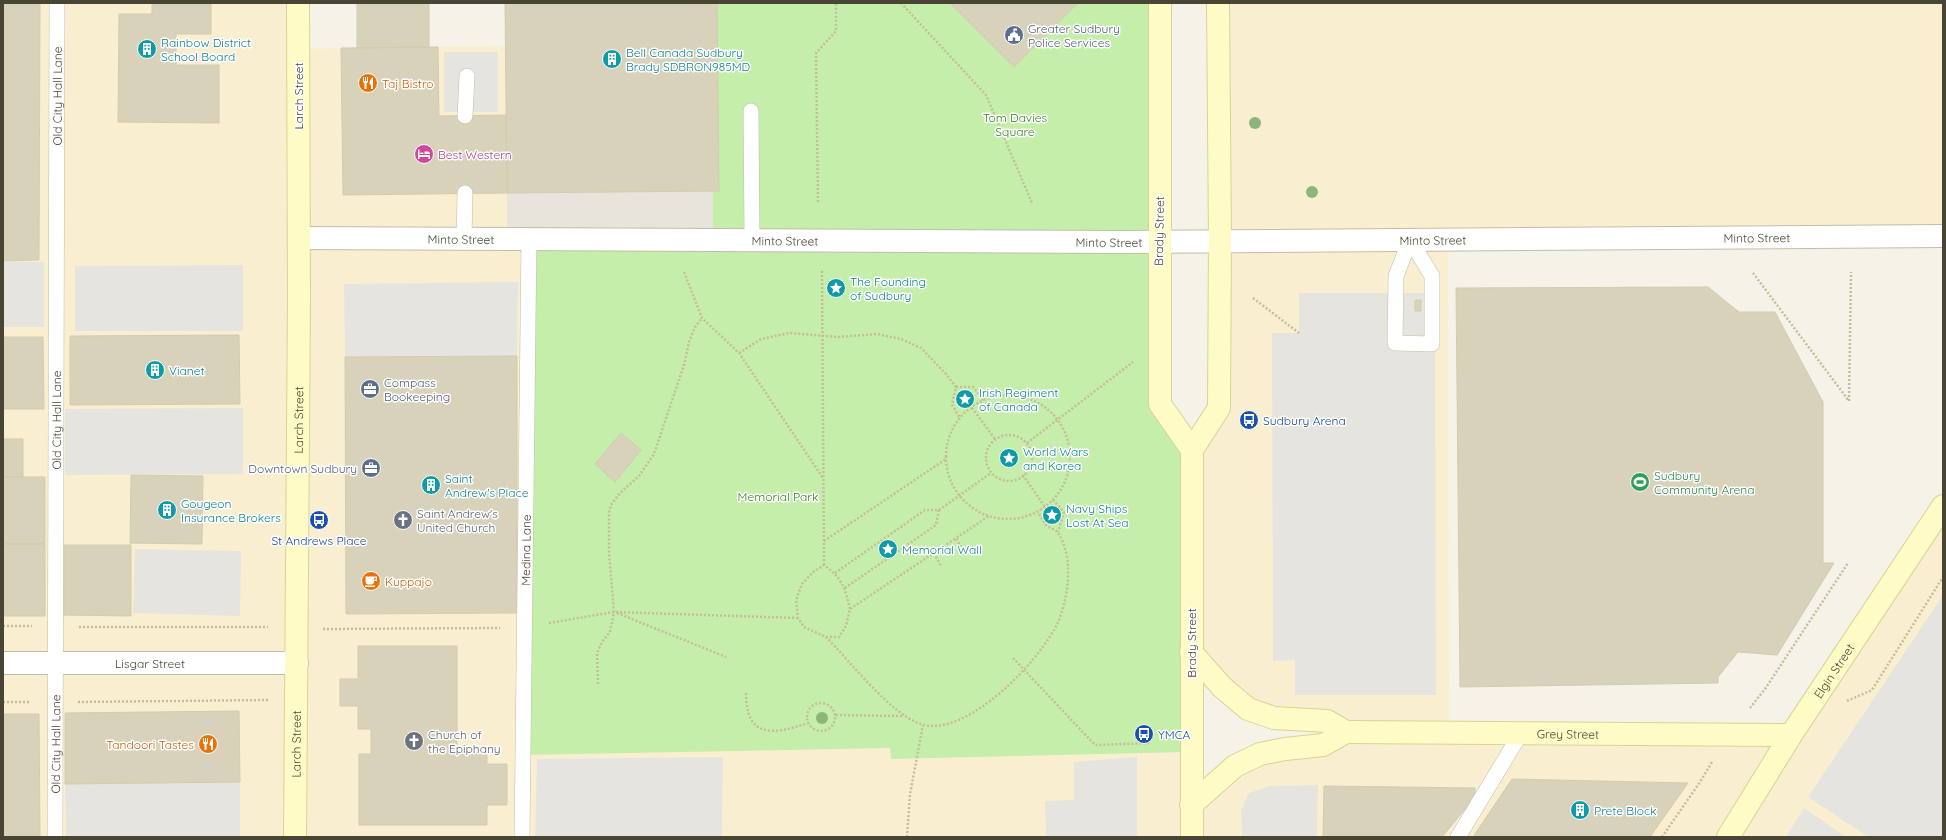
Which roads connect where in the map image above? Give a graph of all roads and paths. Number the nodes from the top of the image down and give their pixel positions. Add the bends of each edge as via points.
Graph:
1 (57, 3) edge
2 (298, 3) edge
3 (836, 3) edge
4 (901, 3) edge
5 (1160, 3) edge
6 (1218, 3) edge
7 (466, 76) dead end
8 (751, 111) dead end
9 (466, 116) dead end
10 (465, 193) dead end
11 (818, 202) dead end
12 (1032, 203) dead end
13 (1943, 236) edge
14 (299, 238) junction
15 (464, 238) junction
16 (529, 239) junction
17 (752, 240) junction
18 (1410, 240) junction
19 (1220, 241) junction
20 (1159, 242) junction
21 (822, 271) dead end
22 (684, 272) dead end
23 (1852, 272) dead end
24 (1754, 273) dead end
25 (1253, 298) dead end
26 (702, 318) junction
27 (1300, 333) dead end
28 (822, 336) junction
29 (739, 354) junction
30 (1138, 358) dead end
31 (956, 388) junction
32 (984, 400) junction
33 (972, 408) junction
34 (960, 418) junction
35 (1057, 419) junction
36 (995, 439) junction
37 (1027, 443) junction
38 (1192, 450) junction
39 (946, 459) junction
40 (990, 473) junction
41 (1023, 475) junction
42 (823, 478) junction
43 (959, 495) junction
44 (1053, 500) junction
45 (1943, 506) edge
46 (1046, 507) junction
47 (939, 510) junction
48 (1038, 512) junction
49 (990, 516) junction
50 (1058, 532) junction
51 (956, 538) junction
52 (824, 541) junction
53 (963, 550) dead end
54 (934, 553) junction
55 (1848, 562) dead end
56 (824, 565) junction
57 (941, 566) dead end
58 (834, 573) junction
59 (1943, 577) edge
60 (845, 588) junction
61 (850, 609) junction
62 (614, 612) junction
63 (798, 618) junction
64 (3, 626) edge
65 (56, 627) junction
66 (524, 627) junction
67 (297, 629) junction
68 (826, 637) junction
69 (1191, 652) junction
70 (726, 657) dead end
71 (1013, 658) dead end
72 (3, 664) edge
73 (56, 664) junction
74 (296, 664) junction
75 (1024, 670) junction
76 (598, 684) dead end
77 (746, 693) dead end
78 (296, 700) junction
79 (3, 702) edge
80 (56, 702) junction
81 (1844, 703) dead end
82 (836, 715) junction
83 (904, 716) junction
84 (808, 723) junction
85 (923, 725) junction
86 (1346, 732) junction
87 (1521, 733) junction
88 (1728, 734) junction
89 (1791, 735) junction
90 (1151, 743) dead end
91 (1191, 805) junction
92 (55, 837) edge
93 (295, 837) edge
94 (522, 837) edge
95 (907, 837) edge
96 (1192, 837) edge
97 (1458, 837) edge
98 (1662, 837) edge
99 (1728, 837) edge

1 - 65 lane, Old City Hall Lane
2 - 14 main road, Larch Street
3 - 11 path via 836,31 816,53
4 - 12 path via 986,95
5 - 20 main road, Brady Street
6 - 19 main road
7 - 9 lane
8 - 17 lane
10 - 15 lane
13 - 18 street, Minto Street
14 - 15 street, Minto Street
14 - 67 main road, Larch Street
15 - 16 street, Minto Street
16 - 17 street, Minto Street
16 - 66 lane, Medina Lane
17 - 20 street, Minto Street
18 - 18 lane via 1396,276 1395,343 1432,344 1432,276
18 - 19 street, Minto Street
19 - 20 street, Minto Street
19 - 38 main road via 1219,408
20 - 38 main road, Brady Street via 1160,404
21 - 28 path
22 - 26 path
23 - 24 path via 1849,401
25 - 27 path
26 - 29 path
26 - 62 path via 689,342 684,365 654,454 639,476 611,505 609,553
28 - 29 path via 789,333 761,340
28 - 31 path via 876,334 901,339 921,348
28 - 42 path
29 - 42 path
30 - 35 path
31 - 32 path via 973,388
31 - 34 path via 952,405
32 - 33 path
32 - 35 path via 1010,395 1024,397 1037,402
33 - 34 path
33 - 36 path
34 - 39 path via 948,444
35 - 37 path
35 - 44 path via 1065,432 1070,460 1068,474
36 - 37 path via 1010,434
36 - 40 path via 990,442 986,454
37 - 41 path via 1032,459 1029,469
38 - 69 main road, Brady Street
39 - 43 path via 950,478
39 - 52 path
40 - 41 path via 1006,481
40 - 43 path
41 - 46 path
42 - 52 path
43 - 47 path
43 - 49 path via 968,504
44 - 46 path
44 - 50 path via 1064,512
45 - 89 main road, Elgin Street
46 - 48 path
47 - 58 path via 925,510
47 - 60 path via 936,525
48 - 49 path via 1022,518
48 - 50 path via 1046,525
49 - 51 path
50 - 75 path via 1068,565 1064,602 1058,621
51 - 53 path
51 - 54 path
52 - 56 path
54 - 57 path
54 - 61 path
55 - 88 path via 1765,689
56 - 58 path
56 - 63 path via 802,584 796,600
58 - 60 path
59 - 81 path via 1872,690
60 - 61 path
61 - 68 path via 846,626 839,637
62 - 63 path
62 - 66 path
62 - 70 path
62 - 76 path via 610,632 597,653
63 - 68 path via 804,627
64 - 65 path
65 - 67 path
65 - 73 lane, Old City Hall Lane
66 - 67 path
66 - 94 lane, Medina Lane
67 - 74 main road, Larch Street
68 - 83 path via 884,699
69 - 86 main road via 1222,688 1248,709 1274,718 1327,721
69 - 91 main road, Brady Street
71 - 75 path
72 - 73 street, Lisgar Street
73 - 74 street, Lisgar Street
73 - 80 lane, Old City Hall Lane
74 - 78 main road, Larch Street
75 - 85 path via 979,709 957,721 940,726
75 - 90 path via 1095,745
77 - 84 path via 746,705 752,720 764,730 775,732
78 - 80 path
78 - 93 main road, Larch Street
79 - 80 path
80 - 92 lane, Old City Hall Lane
82 - 83 path
82 - 84 path via 832,726 826,731 819,732
82 - 84 path via 830,706 816,704 808,712
83 - 85 path
85 - 95 path via 910,794
86 - 87 main road, Grey Street
86 - 91 main road via 1323,745 1260,754 1235,766
87 - 88 main road, Grey Street
87 - 97 lane
88 - 89 main road, Grey Street
88 - 98 path via 1700,782
89 - 99 main road, Elgin Street
91 - 96 main road, Brady Street

